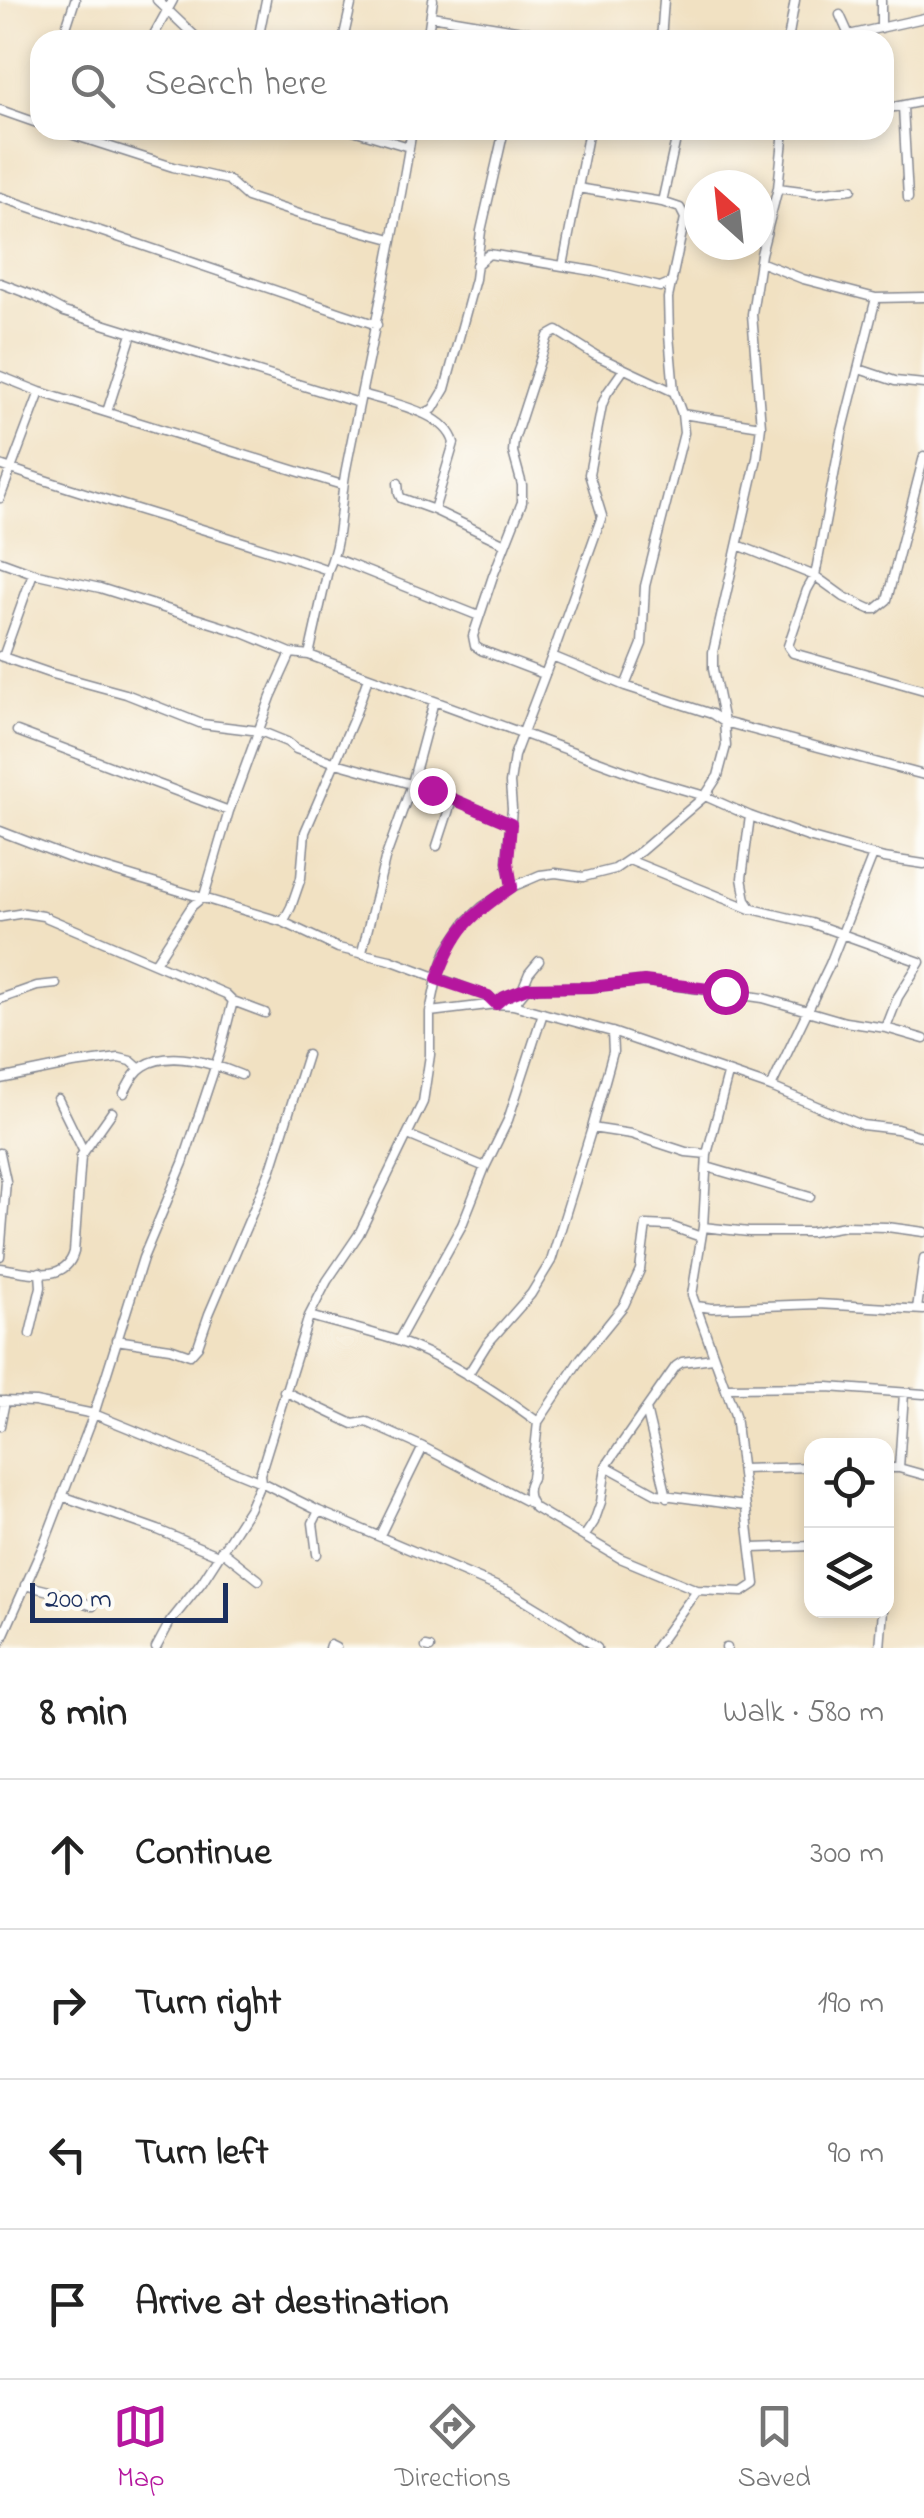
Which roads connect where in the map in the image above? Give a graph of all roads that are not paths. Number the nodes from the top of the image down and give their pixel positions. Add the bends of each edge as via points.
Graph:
1 (74, 0) edge
2 (157, 0) edge
3 (266, 0) edge
4 (352, 0) edge
5 (433, 0) edge
6 (664, 0) edge
7 (795, 0) edge
8 (881, 0) edge
9 (170, 4) edge
10 (840, 15) dead end
11 (431, 16) junction
12 (924, 18) edge
13 (881, 28) junction
14 (65, 30) edge
15 (157, 30) edge
16 (191, 30) edge
17 (260, 30) edge
18 (345, 30) edge
19 (428, 30) edge
20 (516, 30) edge
21 (662, 30) edge
22 (790, 30) edge
23 (847, 30) edge
24 (872, 30) edge
25 (924, 101) edge
26 (903, 107) junction
27 (894, 108) edge
28 (0, 110) edge
29 (30, 120) edge
30 (89, 140) edge
31 (386, 140) edge
32 (410, 140) edge
33 (502, 140) edge
34 (587, 140) edge
35 (678, 140) edge
36 (785, 140) edge
37 (409, 147) junction
38 (578, 188) junction
39 (778, 188) junction
40 (852, 189) dead end
41 (0, 197) edge
42 (908, 198) dead end
43 (662, 202) junction
44 (391, 240) junction
45 (478, 246) junction
46 (488, 254) junction
47 (760, 262) junction
48 (476, 265) junction
49 (563, 266) junction
50 (672, 282) junction
51 (0, 283) edge
52 (660, 287) junction
53 (924, 297) edge
54 (668, 298) junction
55 (876, 298) junction
56 (377, 324) junction
57 (132, 334) junction
58 (624, 369) junction
59 (859, 369) junction
60 (0, 376) edge
61 (924, 384) edge
62 (40, 392) junction
63 (674, 392) junction
64 (361, 398) junction
65 (108, 412) junction
66 (425, 413) junction
67 (682, 414) junction
68 (761, 426) junction
69 (924, 456) edge
70 (5, 467) edge
71 (398, 483) dead end
72 (342, 485) junction
73 (0, 498) edge
74 (434, 510) junction
75 (505, 544) junction
76 (738, 545) junction
77 (334, 558) junction
78 (0, 561) edge
79 (328, 570) junction
80 (33, 574) junction
81 (815, 576) junction
82 (478, 616) junction
83 (291, 652) junction
84 (2, 656) edge
85 (310, 656) junction
86 (552, 656) junction
87 (544, 674) junction
88 (368, 678) junction
89 (625, 686) junction
90 (924, 690) edge
91 (434, 700) junction
92 (724, 722) junction
93 (17, 731) dead end
94 (260, 731) junction
95 (524, 733) junction
96 (336, 762) junction
97 (924, 774) edge
98 (412, 781) junction
99 (705, 796) junction
100 (452, 800) junction
101 (229, 811) junction
102 (750, 816) junction
103 (511, 824) junction
104 (0, 831) edge
105 (437, 846) dead end
106 (873, 855) junction
107 (629, 860) junction
108 (924, 864) edge
109 (512, 887) junction
110 (743, 888) junction
111 (204, 896) junction
112 (722, 898) junction
113 (752, 909) junction
114 (0, 918) edge
115 (283, 922) junction
116 (842, 934) junction
117 (362, 952) junction
118 (539, 961) dead end
119 (155, 963) junction
120 (922, 963) edge
121 (437, 979) junction
122 (56, 984) dead end
123 (527, 988) junction
124 (0, 999) edge
125 (233, 1001) junction
126 (496, 1004) junction
127 (513, 1005) junction
128 (806, 1010) junction
129 (265, 1012) dead end
130 (430, 1012) junction
131 (543, 1014) junction
132 (886, 1028) junction
133 (612, 1032) junction
134 (924, 1039) edge
135 (307, 1055) dead end
136 (215, 1064) junction
137 (140, 1068) junction
138 (728, 1074) junction
139 (241, 1075) dead end
140 (0, 1079) edge
141 (771, 1087) junction
142 (124, 1093) dead end
143 (58, 1099) dead end
144 (112, 1112) dead end
145 (592, 1128) junction
146 (408, 1135) junction
147 (924, 1137) edge
148 (83, 1150) junction
149 (0, 1153) edge
150 (708, 1154) junction
151 (485, 1167) junction
152 (707, 1167) junction
153 (810, 1197) dead end
154 (704, 1227) junction
155 (924, 1232) edge
156 (700, 1238) junction
157 (0, 1256) edge
158 (924, 1258) edge
159 (0, 1268) edge
160 (40, 1272) junction
161 (696, 1306) junction
162 (921, 1309) edge
163 (309, 1316) junction
164 (30, 1334) dead end
165 (116, 1340) junction
166 (398, 1341) junction
167 (714, 1358) junction
168 (467, 1376) junction
169 (727, 1388) junction
170 (284, 1391) junction
171 (904, 1393) junction
172 (924, 1394) edge
173 (3, 1401) edge
174 (646, 1410) junction
175 (94, 1414) junction
176 (538, 1422) junction
177 (0, 1426) edge
178 (423, 1447) junction
179 (606, 1466) junction
180 (804, 1467) edge
181 (894, 1468) edge
182 (899, 1468) junction
183 (742, 1469) junction
184 (924, 1475) edge
185 (262, 1482) junction
186 (62, 1496) junction
187 (667, 1497) junction
188 (530, 1502) junction
189 (745, 1506) junction
190 (319, 1511) junction
191 (380, 1535) junction
192 (584, 1537) junction
193 (804, 1546) edge
194 (753, 1548) junction
195 (220, 1553) junction
196 (317, 1554) dead end
197 (259, 1580) dead end
198 (25, 1585) junction
199 (697, 1590) junction
200 (93, 1606) dead end
201 (882, 1618) edge
202 (0, 1643) edge
203 (156, 1648) edge
204 (598, 1648) edge
205 (655, 1648) edge
206 (880, 1648) edge

1 - 14 street
2 - 9 street
3 - 17 street
4 - 18 street
5 - 11 street
6 - 21 street
7 - 22 street
8 - 13 street
9 - 15 street
9 - 16 street
10 - 23 street
11 - 19 street
11 - 20 street
12 - 13 street
13 - 24 street
25 - 26 street
26 - 27 street
26 - 42 street
28 - 29 street
30 - 44 street via 228,180 248,197
31 - 37 street
32 - 37 street
33 - 45 street
34 - 38 street
35 - 43 street
36 - 39 street
37 - 44 street
38 - 43 street
38 - 49 street
39 - 40 street
39 - 47 street
41 - 56 street
43 - 50 street via 680,208 685,218
44 - 56 street
45 - 46 street
45 - 48 street
46 - 48 street
46 - 49 street
47 - 55 street
47 - 68 street via 752,314
48 - 66 street via 445,389
49 - 52 street
50 - 52 street
50 - 54 street
51 - 57 street
52 - 54 street
53 - 55 street
54 - 63 street
55 - 59 street
56 - 64 street
57 - 64 street
57 - 65 street
58 - 63 street
58 - 75 street via 557,331 548,336 514,440 523,494
58 - 86 street via 602,405 589,474 602,516
59 - 61 street
59 - 81 street
60 - 62 street
62 - 65 street
62 - 70 street
63 - 67 street
64 - 66 street
64 - 72 street
65 - 72 street
66 - 74 street via 452,433 454,443
67 - 68 street
67 - 89 street via 684,432 645,586 642,644
68 - 76 street
69 - 81 street via 884,604 870,609
70 - 73 street
70 - 79 street
71 - 74 street via 401,498
72 - 77 street
74 - 75 street
75 - 82 street
76 - 81 street
76 - 92 street via 713,652
77 - 79 street
77 - 82 street
78 - 80 street
79 - 85 street
80 - 83 street via 100,588
80 - 84 street
81 - 90 street via 790,651
82 - 87 street via 475,646
83 - 85 street
83 - 94 street
84 - 94 street via 202,724
85 - 88 street
86 - 87 street
86 - 89 street
87 - 95 street
88 - 91 street
88 - 96 street
89 - 92 street
91 - 95 street
91 - 98 street
92 - 97 street
92 - 99 street via 722,762
93 - 101 street
94 - 96 street
94 - 101 street
95 - 99 street
95 - 103 street via 512,769
96 - 98 street
96 - 115 street via 305,832 301,878
98 - 100 street
98 - 117 street
99 - 102 street
99 - 107 street
100 - 103 street
100 - 105 street
101 - 111 street
102 - 106 street
102 - 110 street
103 - 109 street
104 - 111 street
106 - 108 street
106 - 116 street
107 - 109 street via 589,875 540,875
107 - 112 street
109 - 121 street via 466,922
110 - 112 street
110 - 113 street
111 - 115 street
111 - 119 street
112 - 113 street
113 - 116 street
114 - 119 street via 43,916
115 - 117 street
116 - 120 street
116 - 128 street
117 - 121 street
118 - 123 street via 525,980
119 - 125 street
120 - 132 street
121 - 126 street
121 - 130 street
122 - 124 street
123 - 126 street
123 - 127 street
123 - 128 street via 644,981
125 - 129 street
125 - 136 street
126 - 127 street
126 - 130 street
127 - 131 street
128 - 132 street
128 - 141 street
130 - 146 street via 423,1102
131 - 133 street
131 - 151 street
132 - 134 street
133 - 138 street
133 - 145 street via 613,1052
135 - 165 street via 271,1169 195,1352
136 - 137 street via 174,1059
136 - 139 street
136 - 165 street
137 - 140 street via 119,1058
137 - 142 street
138 - 141 street
138 - 150 street
141 - 147 street via 862,1125
143 - 148 street
144 - 148 street
145 - 150 street
145 - 168 street via 551,1261
146 - 151 street
146 - 163 street
148 - 160 street via 72,1260 55,1274
149 - 157 street via 6,1181
150 - 152 street
151 - 166 street via 462,1225
152 - 153 street
152 - 154 street
154 - 155 street
154 - 156 street
156 - 161 street
156 - 176 street via 646,1225 640,1270 624,1306
158 - 162 street
159 - 160 street
160 - 164 street
161 - 162 street
161 - 167 street
163 - 166 street
163 - 170 street
165 - 175 street
166 - 168 street
167 - 169 street
167 - 174 street via 676,1366
168 - 176 street
169 - 171 street
169 - 183 street
170 - 178 street
170 - 185 street
171 - 172 street
171 - 182 street
173 - 175 street
173 - 177 street
174 - 179 street
174 - 187 street
175 - 185 street
175 - 186 street
176 - 188 street
178 - 188 street
178 - 191 street
179 - 187 street
179 - 192 street via 602,1502
180 - 183 street
181 - 182 street
182 - 184 street
183 - 189 street
185 - 190 street
185 - 195 street
186 - 195 street
186 - 198 street
187 - 189 street
188 - 192 street
189 - 194 street
190 - 191 street
190 - 196 street via 313,1523
191 - 204 street via 512,1592
192 - 199 street
193 - 194 street
194 - 199 street via 752,1587
195 - 197 street
195 - 203 street
198 - 200 street
198 - 202 street
199 - 205 street
201 - 206 street

